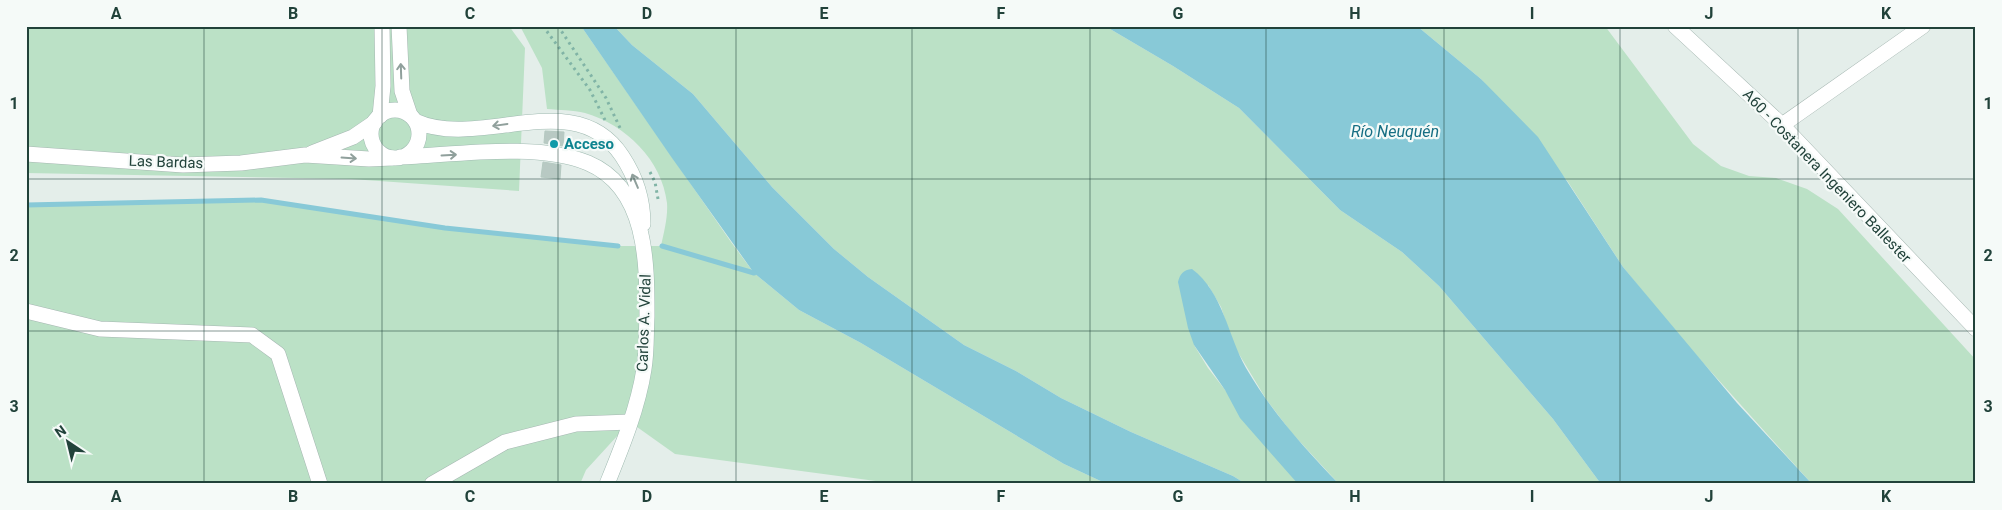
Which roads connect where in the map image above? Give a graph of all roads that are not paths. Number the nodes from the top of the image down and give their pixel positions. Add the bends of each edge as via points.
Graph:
1 (382, 26) edge
2 (399, 26) edge
3 (1674, 26) edge
4 (1923, 26) edge
5 (413, 118) junction
6 (378, 119) junction
7 (1782, 125) junction
8 (26, 154) edge
9 (305, 155) junction
10 (396, 158) junction
11 (644, 246) junction
12 (26, 311) edge
13 (1976, 329) edge
14 (630, 422) junction
15 (320, 484) edge
16 (432, 484) edge
17 (607, 484) edge

1 - 6 street via 383,86
5 -> 2 street via 401,84
3 - 7 street, A60 - Costanera Ingeniero Ballester
4 - 7 street
5 - 6 street, Las Bardas via 395,110
5 - 10 street via 419,128 417,143 407,155
11 -> 5 street, Las Bardas via 643,211 638,188 617,138 568,122 524,122 456,130 437,128
6 - 9 street, Las Bardas via 353,137
6 - 10 street via 372,137 374,145 379,151
7 - 13 street, A60 - Costanera Ingeniero Ballester
8 - 9 street, Las Bardas via 184,164
9 -> 10 street, Las Bardas
10 -> 11 street, Las Bardas via 510,152 578,160 599,169 621,190 636,218
11 - 14 street, Carlos A. Vidal via 647,284 645,358
12 - 15 street via 100,329 252,335 278,354
14 - 16 street via 576,424 505,442
14 - 17 street, Carlos A. Vidal

